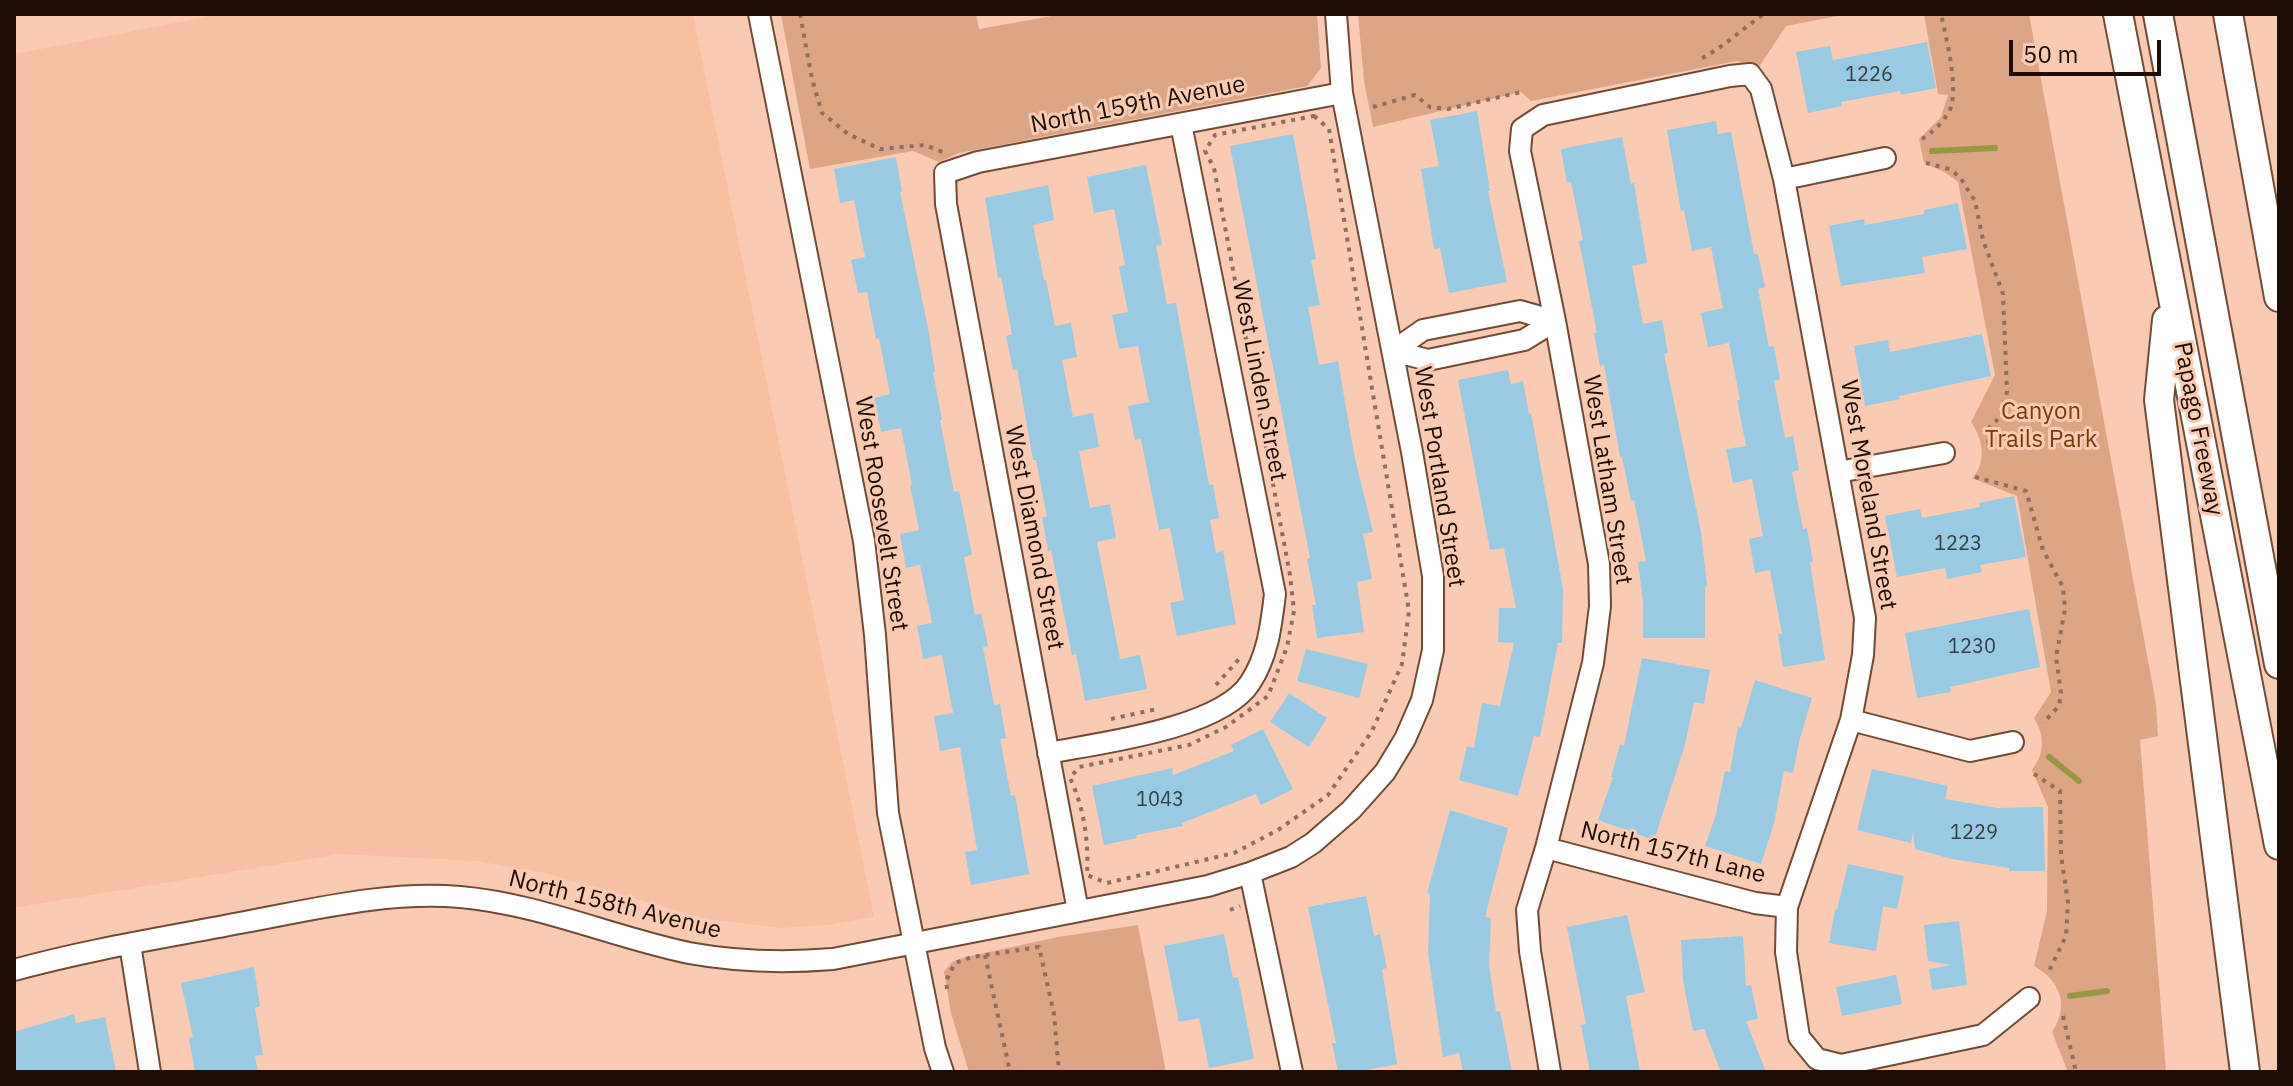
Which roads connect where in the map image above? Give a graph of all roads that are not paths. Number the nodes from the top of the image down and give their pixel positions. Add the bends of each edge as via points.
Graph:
1 (759, 14) edge
2 (1336, 14) edge
3 (2118, 14) edge
4 (2158, 14) edge
5 (2228, 14) edge
6 (1342, 93) junction
7 (1181, 124) junction
8 (1522, 129) joint
9 (1885, 158) dead end
10 (946, 163) joint
11 (1784, 179) junction
12 (2170, 291) junction
13 (2279, 297) edge
14 (1555, 321) junction
15 (1393, 351) junction
16 (1944, 453) dead end
17 (1838, 472) junction
18 (2279, 664) edge
19 (1851, 720) junction
20 (2013, 742) dead end
21 (1048, 753) junction
22 (2279, 845) edge
23 (1546, 848) junction
24 (1250, 873) junction
25 (1787, 907) junction
26 (1078, 911) junction
27 (130, 944) junction
28 (914, 945) junction
29 (14, 970) edge
30 (2029, 998) dead end
31 (150, 1072) edge
32 (943, 1072) edge
33 (1292, 1072) edge
34 (1550, 1072) edge
35 (2245, 1072) edge

1 - 28 street, West Roosevelt Street via 864,541 888,813
2 - 6 street, West Portland Street
3 - 12 highway, Papago Freeway
4 - 18 highway
5 - 13 highway
6 - 7 street, North 159th Avenue
6 - 15 street, West Portland Street
7 - 10 street, North 159th Avenue via 978,162
7 - 21 street, West Linden Street via 1275,594 1268,648 1249,686 1219,710 1171,728
8 - 11 street, West Moreland Street via 1543,115 1750,74 1761,89
8 - 14 street, West Latham Street via 1520,151
9 - 11 street
10 - 21 street, West Diamond Street via 946,204
11 - 17 street, West Moreland Street
12 - 22 highway, Papago Freeway
12 - 35 highway via 2159,400
14 - 15 street via 1524,340 1428,360
14 - 15 street via 1520,311 1423,330
14 - 23 street, West Latham Street via 1599,564 1600,606 1593,663
15 - 24 street, West Portland Street via 1433,576 1433,650 1422,700 1385,772 1351,810 1291,857
16 - 17 street
17 - 19 street, West Moreland Street via 1865,618
19 - 20 street via 1970,751
19 - 25 street, West Moreland Street
21 - 26 street, West Diamond Street
23 - 25 street, North 157th Lane
23 - 34 street, West Latham Street via 1527,910
24 - 26 street, North 158th Avenue
24 - 33 street
25 - 30 street, West Moreland Street via 1786,952 1799,1037 1817,1059 1841,1065 1983,1035
26 - 28 street, North 158th Avenue
27 - 28 street, North 158th Avenue via 350,903 459,897 527,908 687,952 743,961 833,959
27 - 29 street, North 158th Avenue
27 - 31 street
28 - 32 street, West Roosevelt Street

